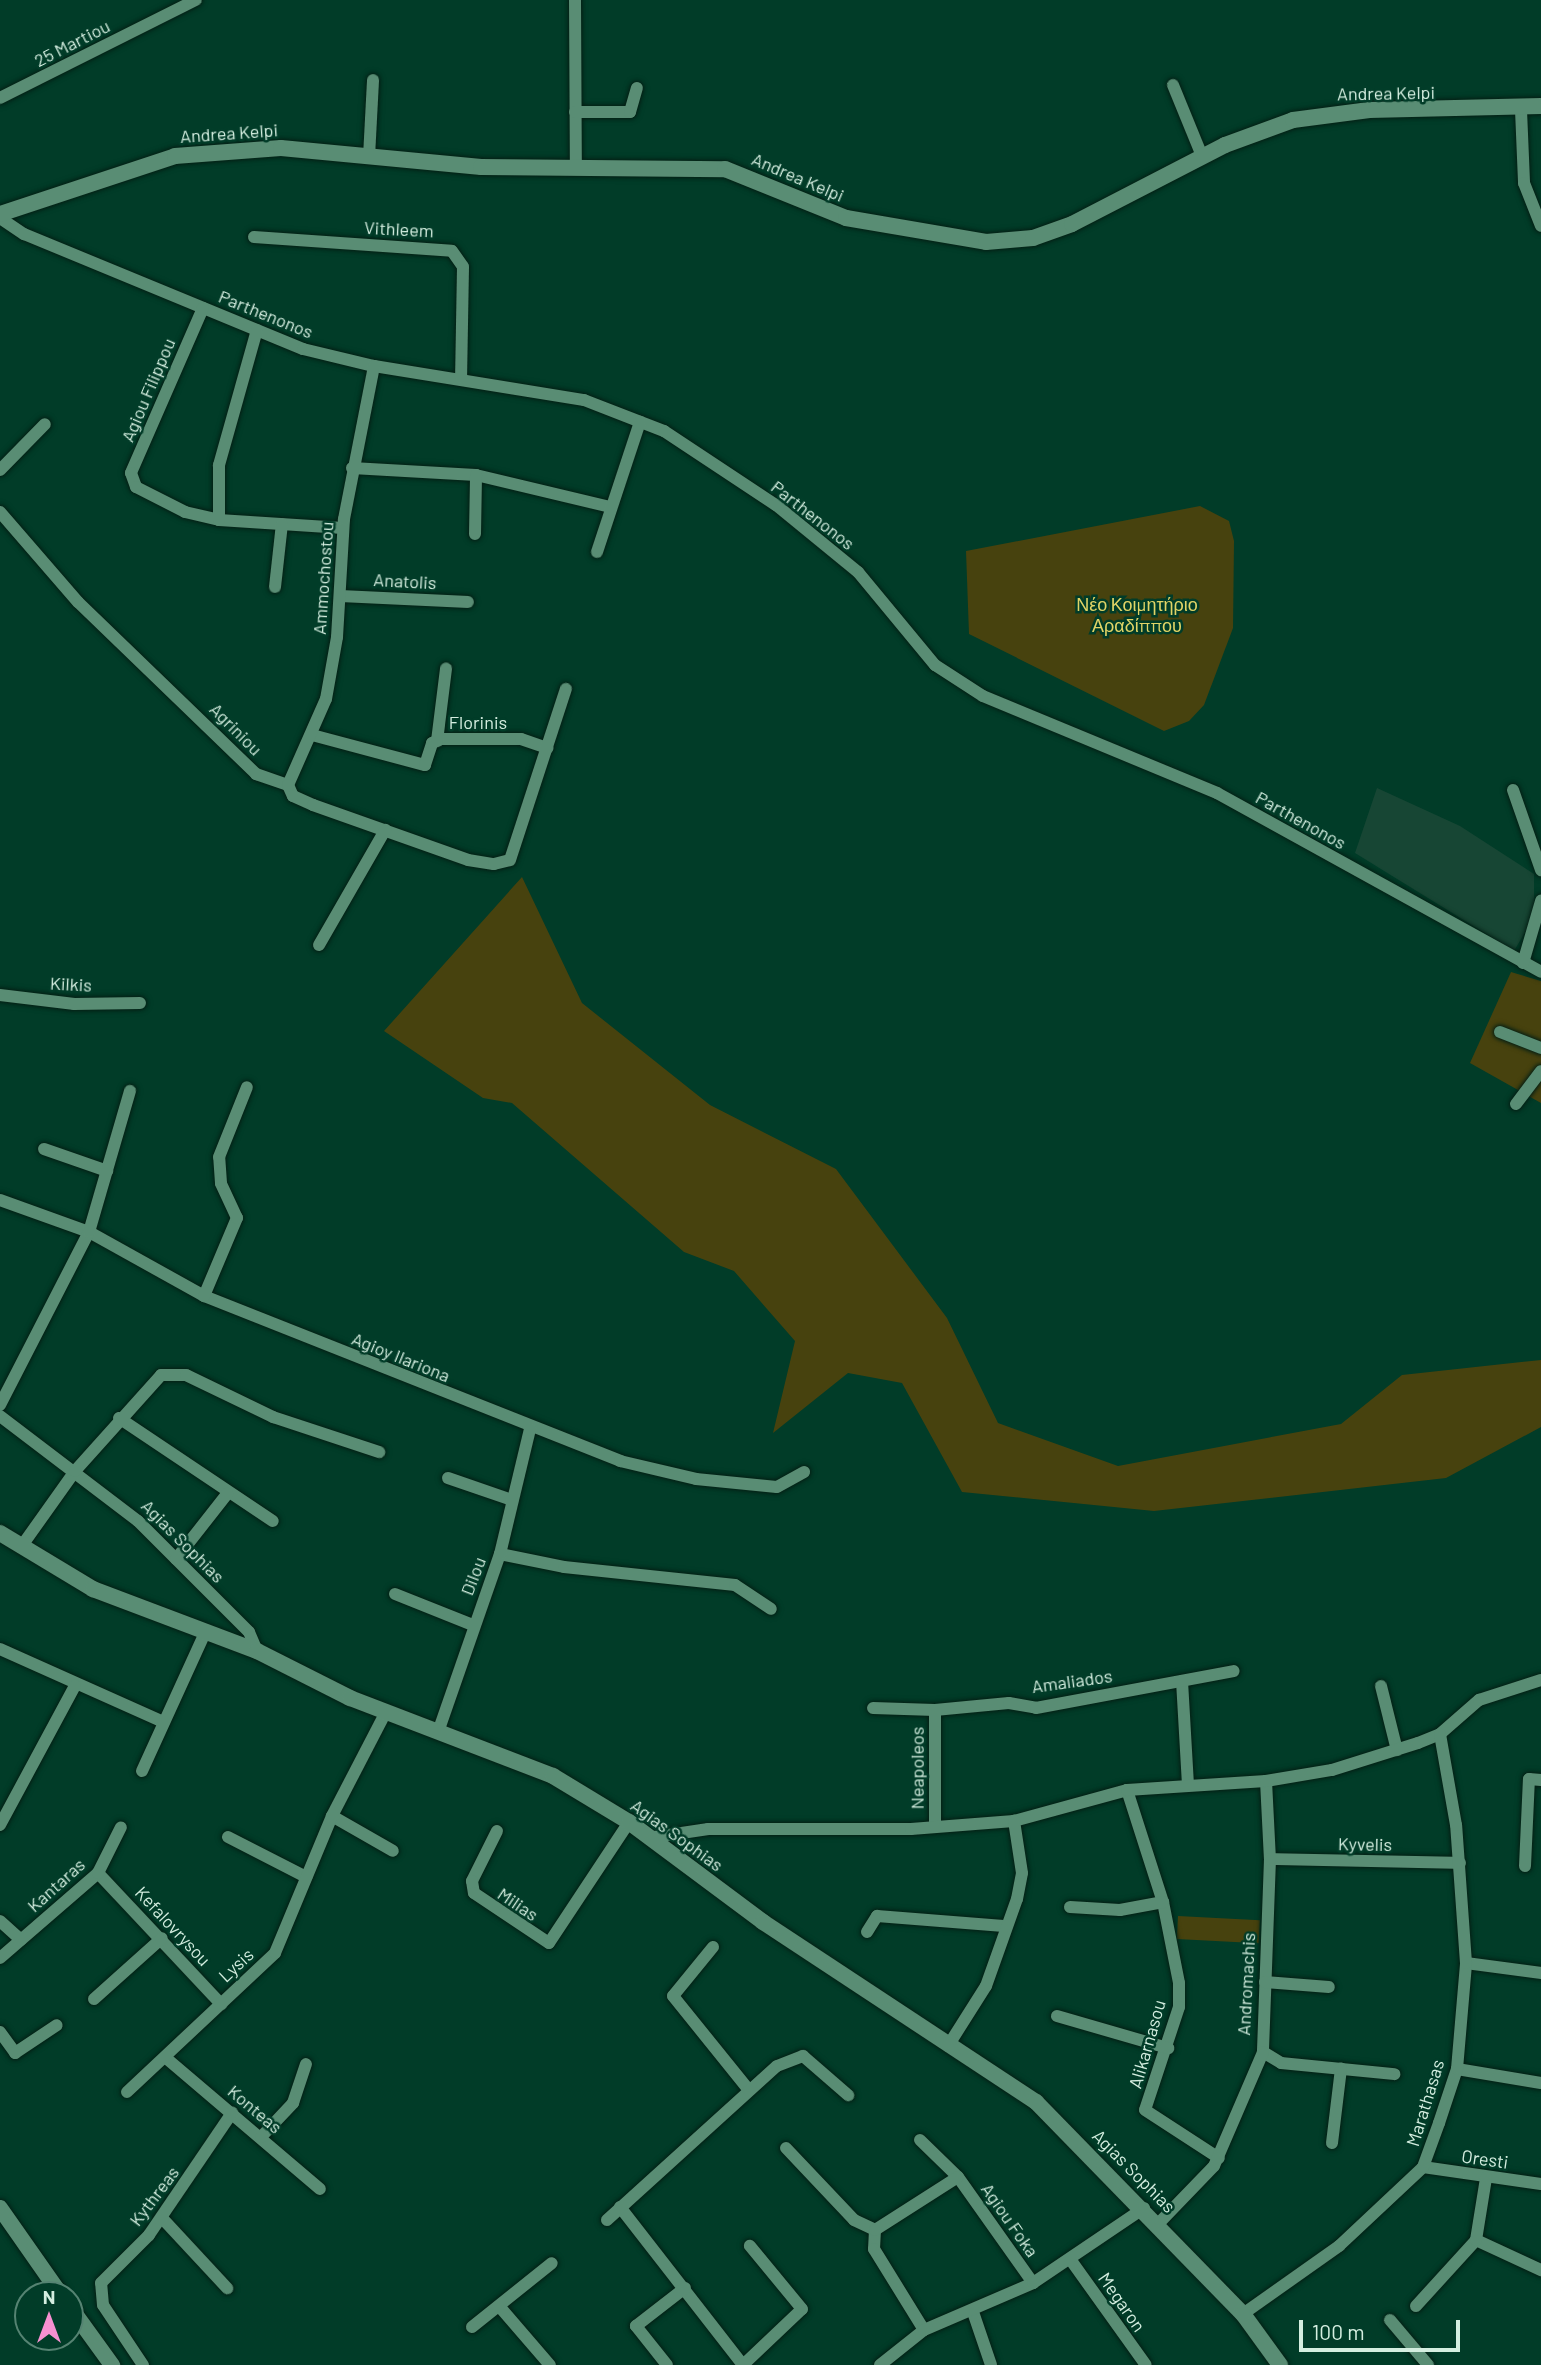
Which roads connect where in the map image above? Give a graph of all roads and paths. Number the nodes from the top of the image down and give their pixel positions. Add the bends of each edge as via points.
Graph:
1 (197, 0) edge
2 (575, 0) edge
3 (373, 80) dead end
4 (0, 81) edge
5 (1173, 85) dead end
6 (637, 88) dead end
7 (3, 97) edge
8 (1541, 106) edge
9 (1521, 110) junction
10 (575, 112) junction
11 (1202, 156) junction
12 (369, 157) junction
13 (576, 169) junction
14 (0, 216) edge
15 (1541, 226) edge
16 (254, 237) dead end
17 (203, 308) junction
18 (257, 330) junction
19 (374, 366) junction
20 (461, 379) junction
21 (640, 422) junction
22 (45, 424) dead end
23 (352, 468) junction
24 (0, 470) edge
25 (476, 475) junction
26 (610, 507) junction
27 (0, 512) edge
28 (219, 520) junction
29 (282, 524) junction
30 (343, 528) junction
31 (475, 534) dead end
32 (597, 552) dead end
33 (275, 587) dead end
34 (341, 596) junction
35 (468, 602) dead end
36 (446, 669) dead end
37 (566, 689) dead end
38 (312, 735) junction
39 (437, 741) junction
40 (547, 748) junction
41 (288, 785) junction
42 (1513, 790) dead end
43 (385, 830) junction
44 (1541, 870) edge
45 (1541, 901) edge
46 (319, 945) dead end
47 (1523, 963) junction
48 (1541, 972) edge
49 (0, 995) edge
50 (140, 1003) dead end
51 (1500, 1032) dead end
52 (1541, 1048) edge
53 (1541, 1071) edge
54 (247, 1087) dead end
55 (130, 1091) dead end
56 (1517, 1104) dead end
57 (44, 1149) dead end
58 (107, 1171) junction
59 (0, 1200) edge
60 (89, 1233) junction
61 (204, 1296) junction
62 (0, 1405) edge
63 (0, 1416) edge
64 (119, 1418) junction
65 (530, 1429) junction
66 (379, 1452) dead end
67 (75, 1471) junction
68 (804, 1472) dead end
69 (448, 1478) dead end
70 (227, 1494) junction
71 (512, 1500) junction
72 (273, 1521) dead end
73 (0, 1533) edge
74 (21, 1547) junction
75 (500, 1554) junction
76 (176, 1559) junction
77 (396, 1594) dead end
78 (771, 1609) dead end
79 (472, 1625) junction
80 (205, 1633) junction
81 (0, 1649) edge
82 (257, 1651) junction
83 (1234, 1671) dead end
84 (1182, 1681) junction
85 (1541, 1681) edge
86 (75, 1686) junction
87 (1381, 1686) dead end
88 (873, 1708) dead end
89 (935, 1710) junction
90 (386, 1712) junction
91 (163, 1722) junction
92 (438, 1732) junction
93 (1440, 1734) junction
94 (1397, 1750) junction
95 (142, 1771) dead end
96 (1541, 1780) edge
97 (1266, 1781) junction
98 (1188, 1786) junction
99 (1127, 1790) junction
100 (332, 1816) junction
101 (1014, 1821) junction
102 (629, 1822) junction
103 (0, 1825) edge
104 (935, 1826) junction
105 (121, 1827) dead end
106 (497, 1831) dead end
107 (228, 1837) dead end
108 (649, 1838) junction
109 (393, 1851) dead end
110 (1270, 1859) junction
111 (1460, 1863) junction
112 (1525, 1866) dead end
113 (98, 1873) junction
114 (306, 1877) junction
115 (1163, 1902) junction
116 (1070, 1907) dead end
117 (0, 1921) edge
118 (1004, 1926) junction
119 (867, 1932) dead end
120 (162, 1938) junction
121 (21, 1940) junction
122 (713, 1947) dead end
123 (0, 1958) edge
124 (1466, 1963) junction
125 (1541, 1973) edge
126 (1265, 1982) junction
127 (1329, 1987) dead end
128 (94, 1999) dead end
129 (220, 2004) junction
130 (1057, 2016) dead end
131 (57, 2025) dead end
132 (0, 2032) edge
133 (948, 2046) junction
134 (1168, 2048) junction
135 (1263, 2052) junction
136 (166, 2058) junction
137 (306, 2064) dead end
138 (1341, 2069) junction
139 (1457, 2069) junction
140 (1394, 2074) dead end
141 (1541, 2083) edge
142 (748, 2089) junction
143 (127, 2092) dead end
144 (848, 2095) dead end
145 (232, 2113) junction
146 (261, 2137) junction
147 (920, 2140) dead end
148 (1332, 2143) dead end
149 (786, 2148) dead end
150 (1219, 2158) junction
151 (1423, 2167) junction
152 (958, 2177) junction
153 (1486, 2178) junction
154 (1541, 2184) edge
155 (320, 2189) dead end
156 (621, 2207) junction
157 (0, 2208) edge
158 (1144, 2208) junction
159 (162, 2218) junction
160 (607, 2220) dead end
161 (1159, 2223) junction
162 (875, 2230) junction
163 (1476, 2240) junction
164 (750, 2246) dead end
165 (1070, 2259) junction
166 (552, 2263) dead end
167 (1541, 2270) edge
168 (51, 2281) edge
169 (1033, 2283) junction
170 (227, 2288) dead end
171 (685, 2288) junction
172 (499, 2306) junction
173 (1416, 2306) dead end
174 (973, 2312) junction
175 (1243, 2314) junction
176 (1390, 2320) dead end
177 (84, 2326) edge
178 (472, 2328) dead end
179 (924, 2330) junction
180 (112, 2365) edge
181 (143, 2365) edge
182 (550, 2365) edge
183 (667, 2365) edge
184 (743, 2365) edge
185 (880, 2365) edge
186 (991, 2365) edge
187 (1146, 2365) edge
188 (1280, 2365) edge
189 (1428, 2365) edge

1 - 7 street, 25 Martiou
2 - 10 street
3 - 12 street
4 - 7 street
5 - 11 street
6 - 10 street via 630,112
8 - 9 street, Andrea Kelpi
9 - 11 street, Andrea Kelpi via 1329,113 1265,128
9 - 15 street via 1524,183
10 - 13 street
11 - 13 street, Andrea Kelpi via 1072,224 1033,238 986,242 845,218 724,169
12 - 13 street, Andrea Kelpi
12 - 14 street, Andrea Kelpi via 281,148 175,156
14 - 17 street, Parthenonos via 24,234
16 - 20 street, Vithleem via 453,251 463,267
17 - 18 street, Parthenonos
17 - 28 street, Agiou Filippou via 131,473 136,487 185,512
18 - 19 street, Parthenonos via 303,349
18 - 28 street via 219,465
19 - 20 street, Parthenonos
19 - 23 street, Ammochostou
20 - 21 street, Parthenonos via 584,400
21 - 26 street
21 - 47 street, Parthenonos via 664,431 776,505 858,572 935,664 983,696 1217,793
22 - 24 street
23 - 25 street
23 - 30 street, Ammochostou
25 - 26 street
25 - 31 street
26 - 32 street
27 - 41 street, Agriniou via 78,602 256,774
28 - 29 street
29 - 30 street
29 - 33 street
30 - 34 street, Ammochostou
34 - 35 street, Anatolis
34 - 38 street, Ammochostou via 326,699
36 - 39 street
37 - 40 street
38 - 39 street, Florinis via 425,765
38 - 41 street, Ammochostou
39 - 40 street, Florinis via 520,739
40 - 43 street, Agriniou via 509,860 494,864 468,859
41 - 43 street, Agriniou via 293,796
42 - 44 street
43 - 46 street
45 - 47 street
47 - 48 street, Parthenonos
49 - 50 street, Kilkis via 74,1004
51 - 52 street
53 - 56 street
54 - 61 street via 219,1157 221,1183 237,1218
55 - 58 street
57 - 58 street
58 - 60 street
59 - 60 street, Agioy Ilariona
60 - 61 street, Agioy Ilariona
60 - 62 street
61 - 65 street, Agioy Ilariona
63 - 67 street, Agias Sophias
64 - 66 street via 154,1378 177,1373 273,1417
64 - 67 street
64 - 70 street
65 - 68 street, Agioy Ilariona via 620,1461 696,1479 777,1487
65 - 71 street, Dilou
67 - 74 street
67 - 76 street, Agias Sophias
69 - 71 street
70 - 72 street
70 - 76 street
71 - 75 street, Dilou
73 - 74 street
74 - 80 street via 93,1589
75 - 78 street via 564,1567 735,1585
75 - 79 street, Dilou
76 - 82 street, Agias Sophias via 249,1632
77 - 79 street
79 - 92 street, Dilou
80 - 82 street
80 - 91 street
81 - 86 street
82 - 90 street, Agias Sophias
83 - 84 street, Amaliados
84 - 89 street, Amaliados via 1036,1708 1009,1703
84 - 98 street
85 - 93 street via 1479,1700
86 - 91 street
86 - 103 street
87 - 94 street
88 - 89 street, Amaliados
89 - 104 street, Neapoleos
90 - 92 street, Agias Sophias
90 - 100 street, Lysis
91 - 95 street
92 - 102 street, Agias Sophias via 553,1776
93 - 94 street
93 - 111 street, Marathasas
94 - 97 street
96 - 112 street via 1529,1779
97 - 98 street
97 - 110 street, Andromachis
98 - 99 street
99 - 101 street
99 - 115 street, Alikarnasou
100 - 109 street
100 - 114 street, Lysis
101 - 104 street
101 - 118 street via 1022,1872
102 - 106 street, Milias via 549,1943 474,1893 472,1881
102 - 108 street, Agias Sophias
104 - 108 street via 708,1829
105 - 113 street, Kantaras
107 - 114 street
108 - 133 street, Agias Sophias via 762,1922 831,1963
110 - 111 street, Kyvelis
110 - 126 street, Andromachis
111 - 124 street, Marathasas
113 - 120 street, Kefalovrysou
113 - 121 street, Kantaras
114 - 129 street, Lysis via 275,1953
115 - 116 street via 1120,1910
115 - 134 street, Alikarnasou via 1179,1983
117 - 121 street
118 - 119 street via 877,1916
118 - 133 street via 986,1986
120 - 128 street
120 - 129 street, Kefalovrysou
121 - 123 street, Kantaras
122 - 142 street via 673,1996
124 - 125 street
124 - 139 street, Marathasas
126 - 127 street
126 - 135 street, Andromachis
129 - 136 street, Lysis
130 - 134 street
131 - 132 street via 15,2053
133 - 158 street, Agias Sophias via 1036,2102
134 - 150 street, Alikarnasou via 1145,2110
135 - 138 street, Andromachis via 1273,2062
135 - 150 street
136 - 143 street, Lysis
136 - 145 street, Konteas
137 - 146 street via 293,2103
138 - 140 street, Andromachis
138 - 148 street
139 - 141 street
139 - 151 street, Marathasas
142 - 144 street via 777,2066 803,2056
142 - 156 street
145 - 146 street, Konteas
145 - 159 street, Kythreas
146 - 155 street, Konteas
147 - 152 street, Agiou Foka
149 - 162 street via 854,2220
150 - 161 street
151 - 153 street, Oresti
151 - 175 street, Marathasas via 1339,2246
152 - 162 street, Agiou Foka
152 - 169 street, Agiou Foka
153 - 154 street, Oresti
153 - 163 street
156 - 160 street
156 - 171 street
157 - 168 street
158 - 161 street, Agias Sophias
158 - 165 street
159 - 170 street
159 - 181 street, Kythreas via 109,2270 99,2290 107,2312
161 - 175 street, Agias Sophias
162 - 179 street via 874,2249
163 - 167 street
163 - 173 street
164 - 184 street via 802,2309
165 - 169 street
165 - 187 street, Megaron
166 - 172 street
169 - 174 street
171 - 183 street via 636,2326
171 - 184 street
172 - 178 street
172 - 182 street
174 - 179 street
174 - 186 street
175 - 188 street, Agias Sophias
176 - 189 street
177 - 180 street
179 - 185 street

